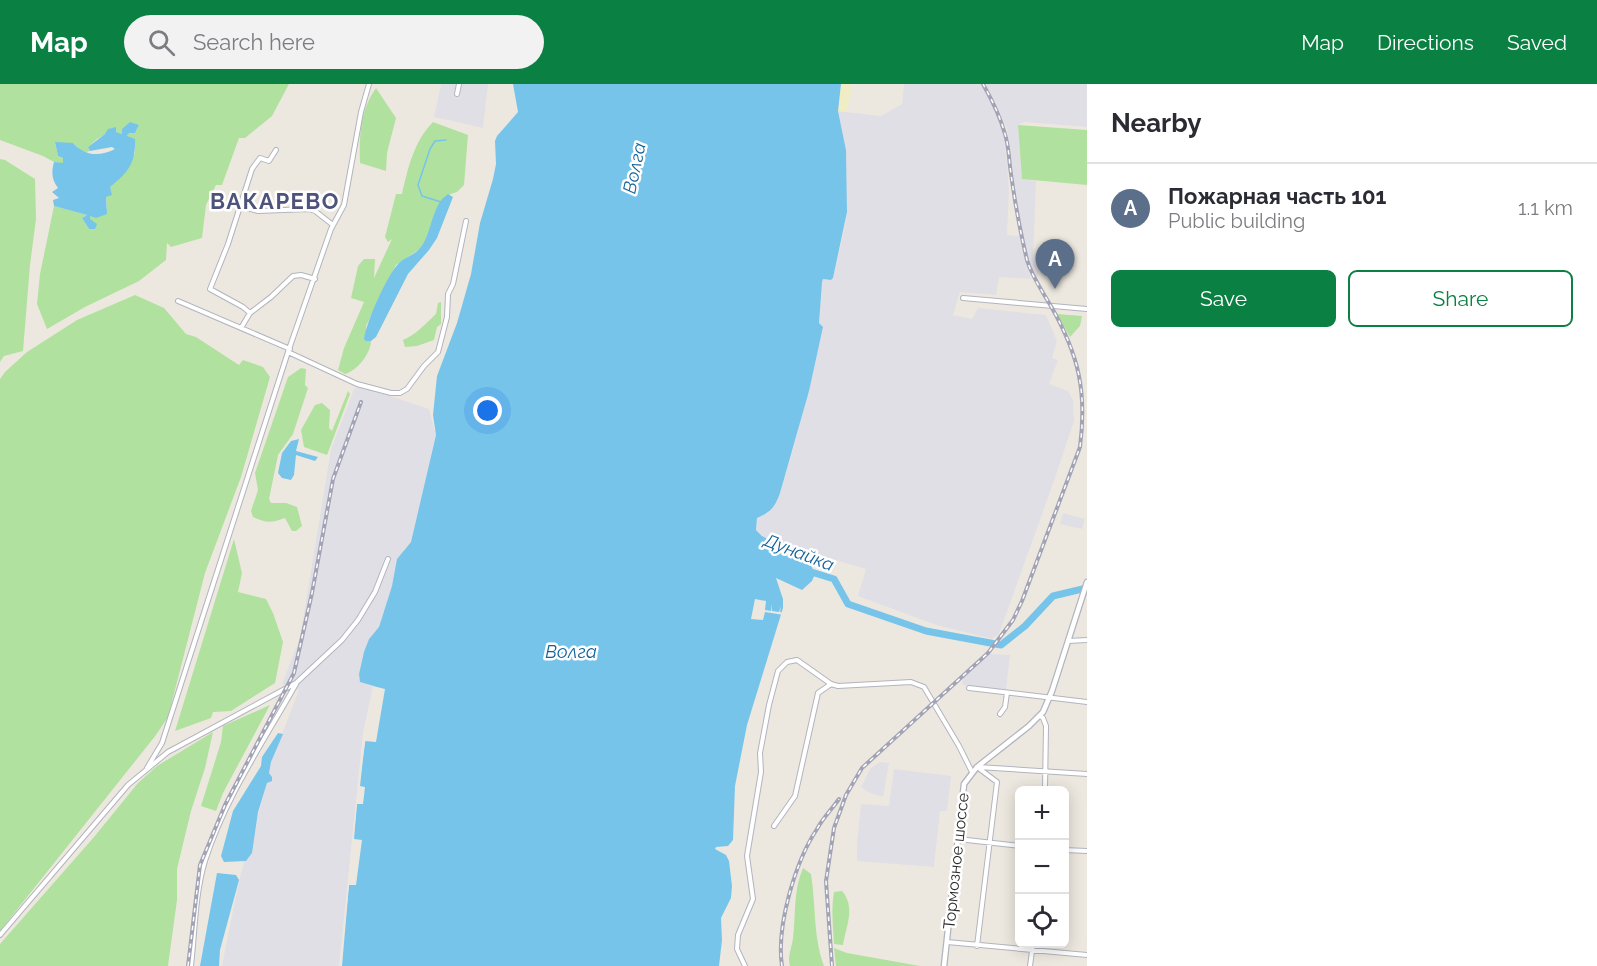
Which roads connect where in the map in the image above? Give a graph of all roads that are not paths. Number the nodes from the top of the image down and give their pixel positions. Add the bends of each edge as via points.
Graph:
1 (369, 84) edge
2 (459, 84) edge
3 (457, 94) dead end
4 (276, 150) dead end
5 (239, 206) junction
6 (466, 221) dead end
7 (333, 225) junction
8 (315, 279) junction
9 (963, 298) dead end
10 (178, 301) dead end
11 (1087, 309) edge
12 (249, 313) junction
13 (240, 328) junction
14 (289, 351) junction
15 (388, 559) dead end
16 (1087, 582) edge
17 (1087, 640) edge
18 (1067, 641) junction
19 (296, 683) junction
20 (831, 684) junction
21 (969, 688) dead end
22 (1007, 693) junction
23 (1050, 698) junction
24 (1087, 702) edge
25 (1000, 714) dead end
26 (1040, 716) junction
27 (977, 767) junction
28 (147, 768) junction
29 (972, 772) junction
30 (1046, 772) junction
31 (1087, 774) edge
32 (1045, 786) edge
33 (774, 826) dead end
34 (958, 839) junction
35 (990, 842) junction
36 (1015, 845) edge
37 (1069, 850) edge
38 (1087, 851) edge
39 (0, 935) edge
40 (947, 942) junction
41 (977, 946) junction
42 (1032, 950) junction
43 (1087, 955) edge
44 (191, 966) edge
45 (745, 966) edge
46 (944, 966) edge
47 (1030, 966) edge

1 - 7 street via 344,205
2 - 3 street
4 - 5 street via 269,161 260,158 252,169
5 - 7 street via 266,211 309,209
5 - 12 street via 210,289
6 - 14 street via 438,352 408,389 391,393 357,384
7 - 8 street
8 - 12 street via 293,276
8 - 14 street
9 - 11 street
10 - 13 street
12 - 13 street
13 - 14 street
14 - 28 street via 162,743
15 - 19 street via 358,620
16 - 18 street, Тормозное шоссе
17 - 18 street
18 - 23 street, Тормозное шоссе
19 - 28 street via 168,752
19 - 44 street via 227,807 206,861 197,902
20 - 29 street via 911,682 924,687
20 - 33 street via 818,693 795,796
20 - 45 street via 796,660 778,670 760,753 761,772 747,856 753,899 738,935 737,949
21 - 22 street
22 - 23 street
22 - 25 street
23 - 24 street
23 - 26 street, Тормозное шоссе
26 - 27 street, Тормозное шоссе
26 - 30 street via 1046,726
27 - 29 street, Тормозное шоссе
27 - 30 street
27 - 35 street via 997,782
28 - 39 street via 128,785
29 - 34 street, Тормозное шоссе via 964,784
30 - 31 street
30 - 32 street
34 - 35 street
34 - 40 street, Тормозное шоссе
35 - 36 street
35 - 41 street
37 - 38 street
40 - 41 street
40 - 46 street, Тормозное шоссе
41 - 42 street
42 - 43 street
42 - 47 street

